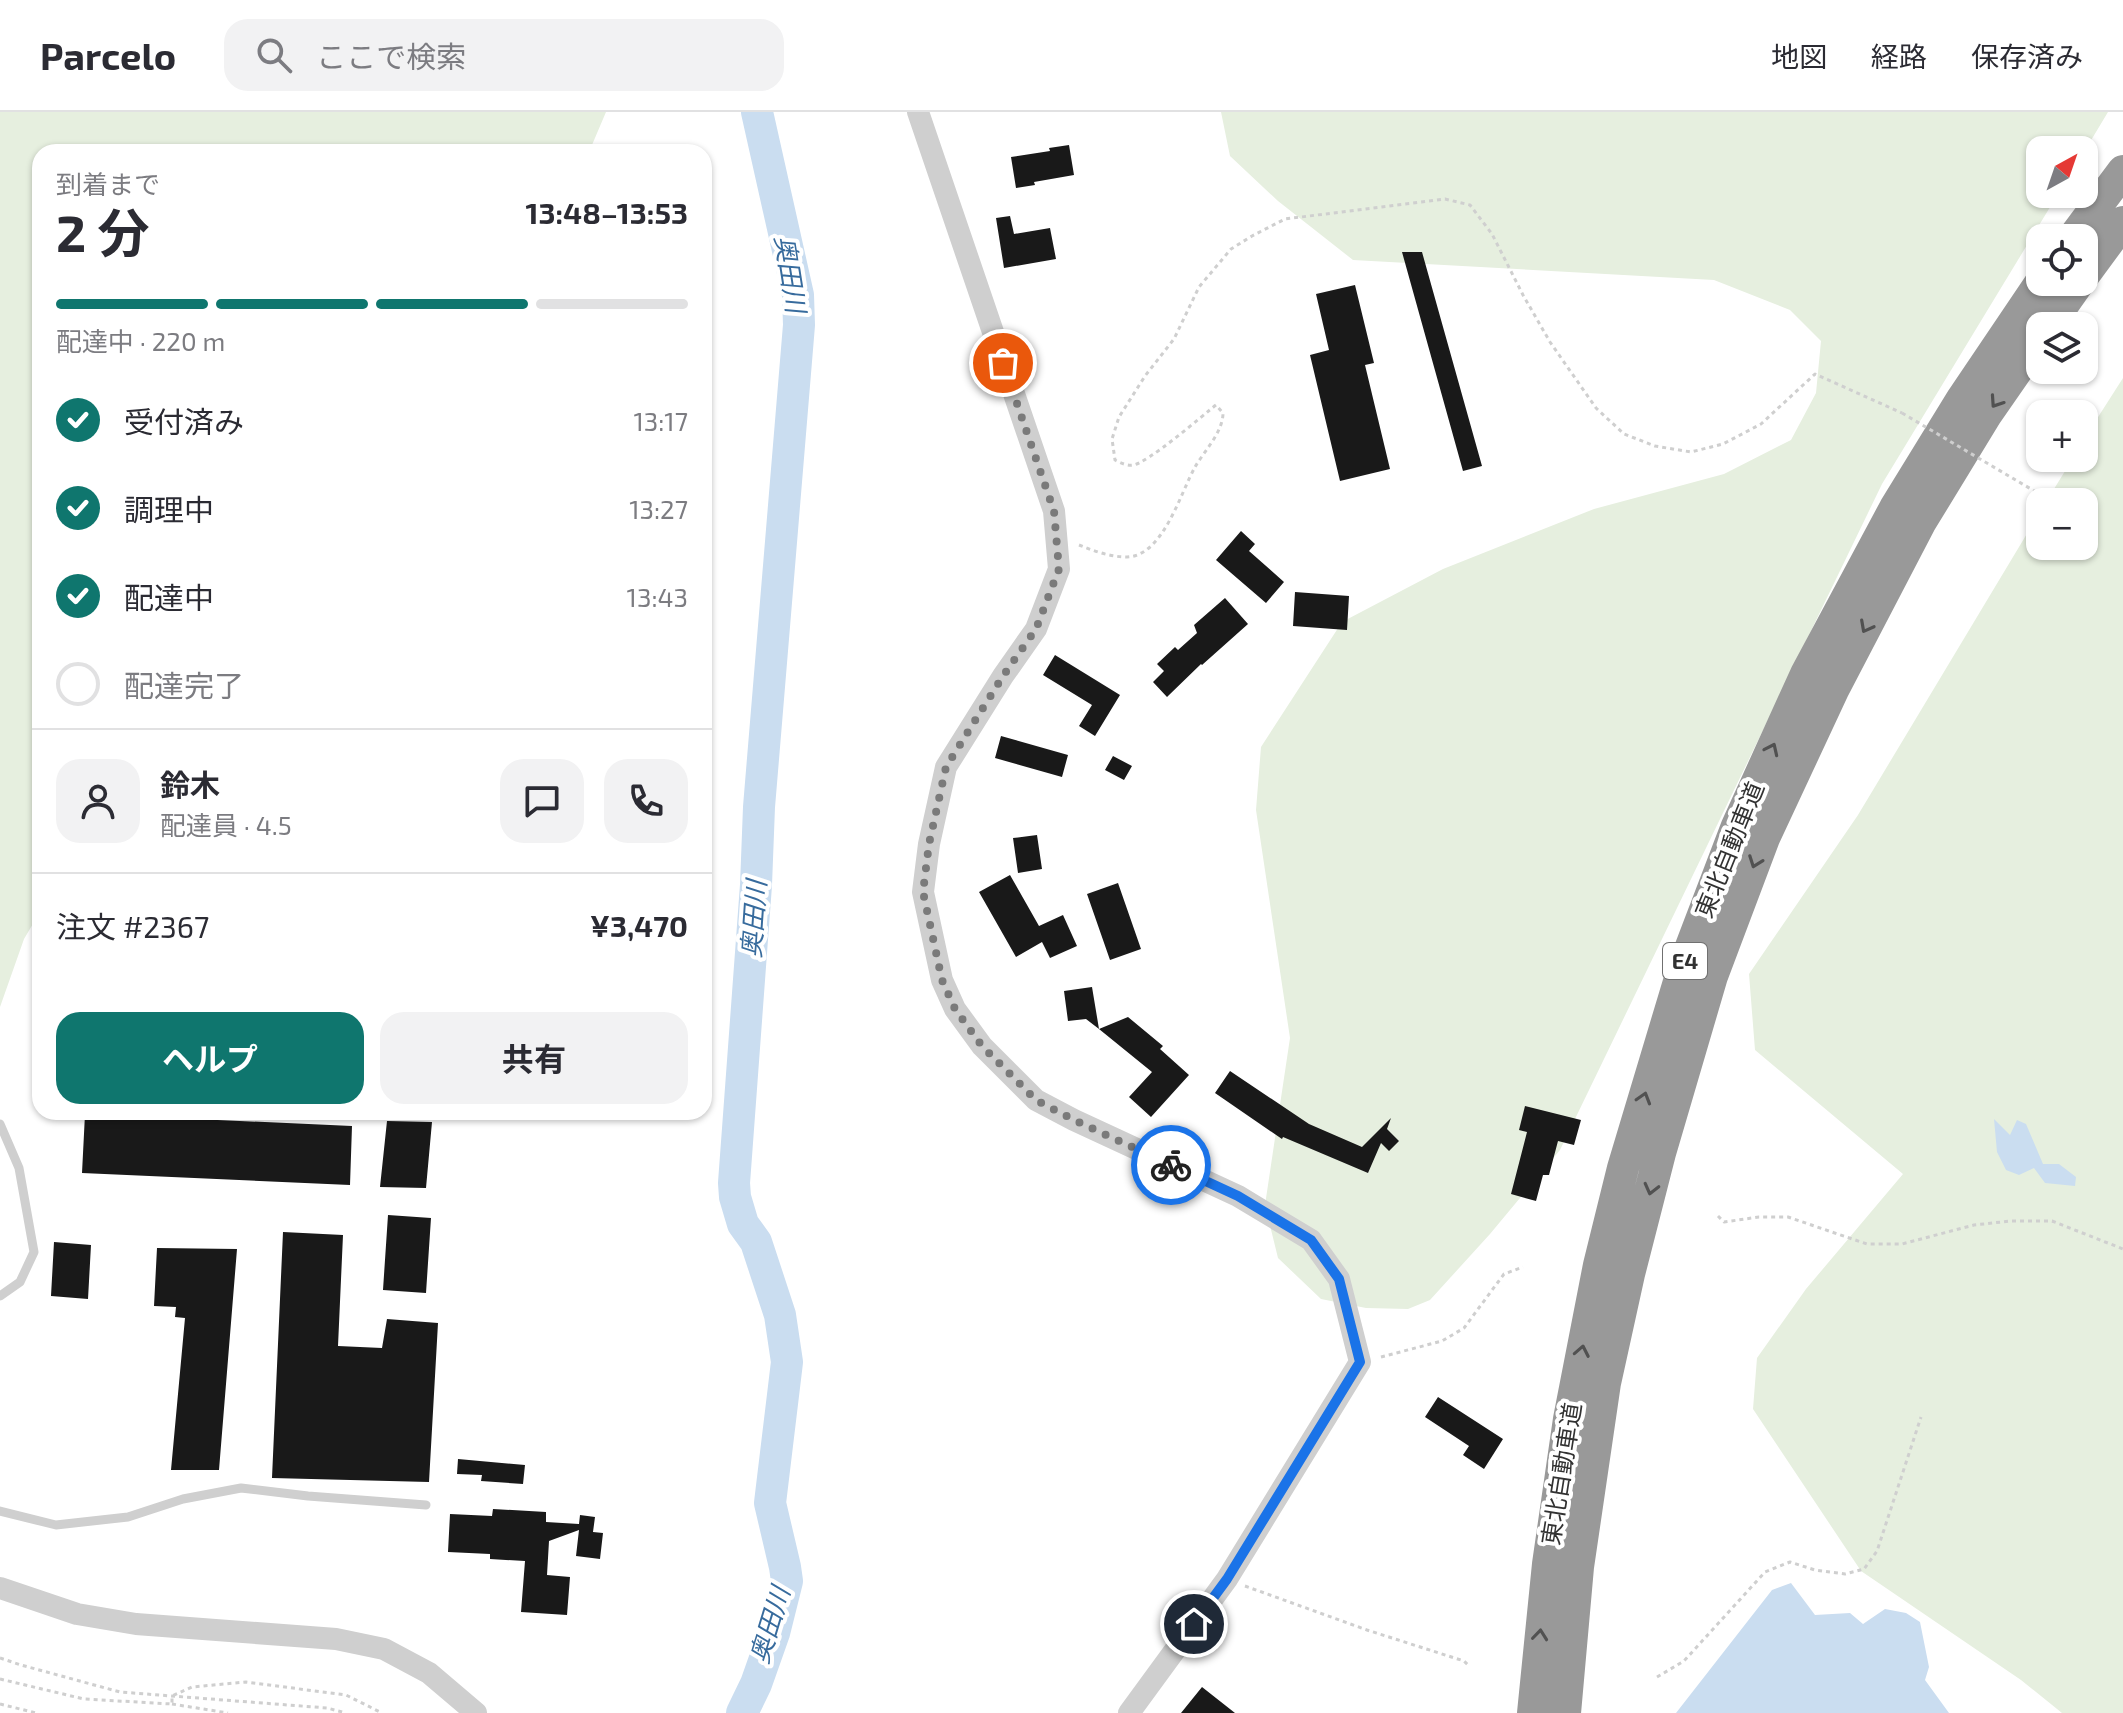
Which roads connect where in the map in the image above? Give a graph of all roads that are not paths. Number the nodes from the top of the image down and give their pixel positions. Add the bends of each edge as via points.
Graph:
1 (918, 112) edge
2 (2123, 171) edge
3 (2123, 222) edge
4 (2083, 224) edge
5 (2098, 256) edge
6 (2032, 296) edge
7 (2026, 357) edge
8 (0, 1124) edge
9 (0, 1296) edge
10 (426, 1505) dead end
11 (0, 1511) edge
12 (0, 1588) edge
13 (476, 1713) edge
14 (1129, 1713) edge
15 (1533, 1713) edge
16 (1565, 1713) edge

1 - 14 street via 1054,511 1059,569 1036,629 946,767 923,892 942,980 982,1046 1036,1100 1238,1196 1311,1240 1339,1279 1360,1362 1227,1579
2 - 4 highway
3 - 5 highway
15 -> 6 highway, 東北自動車道 / E4 via 1567,1433 1599,1265 1684,965 1737,826 1806,674 1895,508
7 -> 16 highway, 東北自動車道 / E4 via 1920,523 1834,688 1764,838 1712,976 1660,1153 1605,1383 1578,1567
8 - 9 lane via 19,1168 34,1252 20,1282
10 - 11 lane via 241,1488 128,1517 56,1525
12 - 13 street via 77,1614 136,1624 336,1639 384,1649 429,1673

